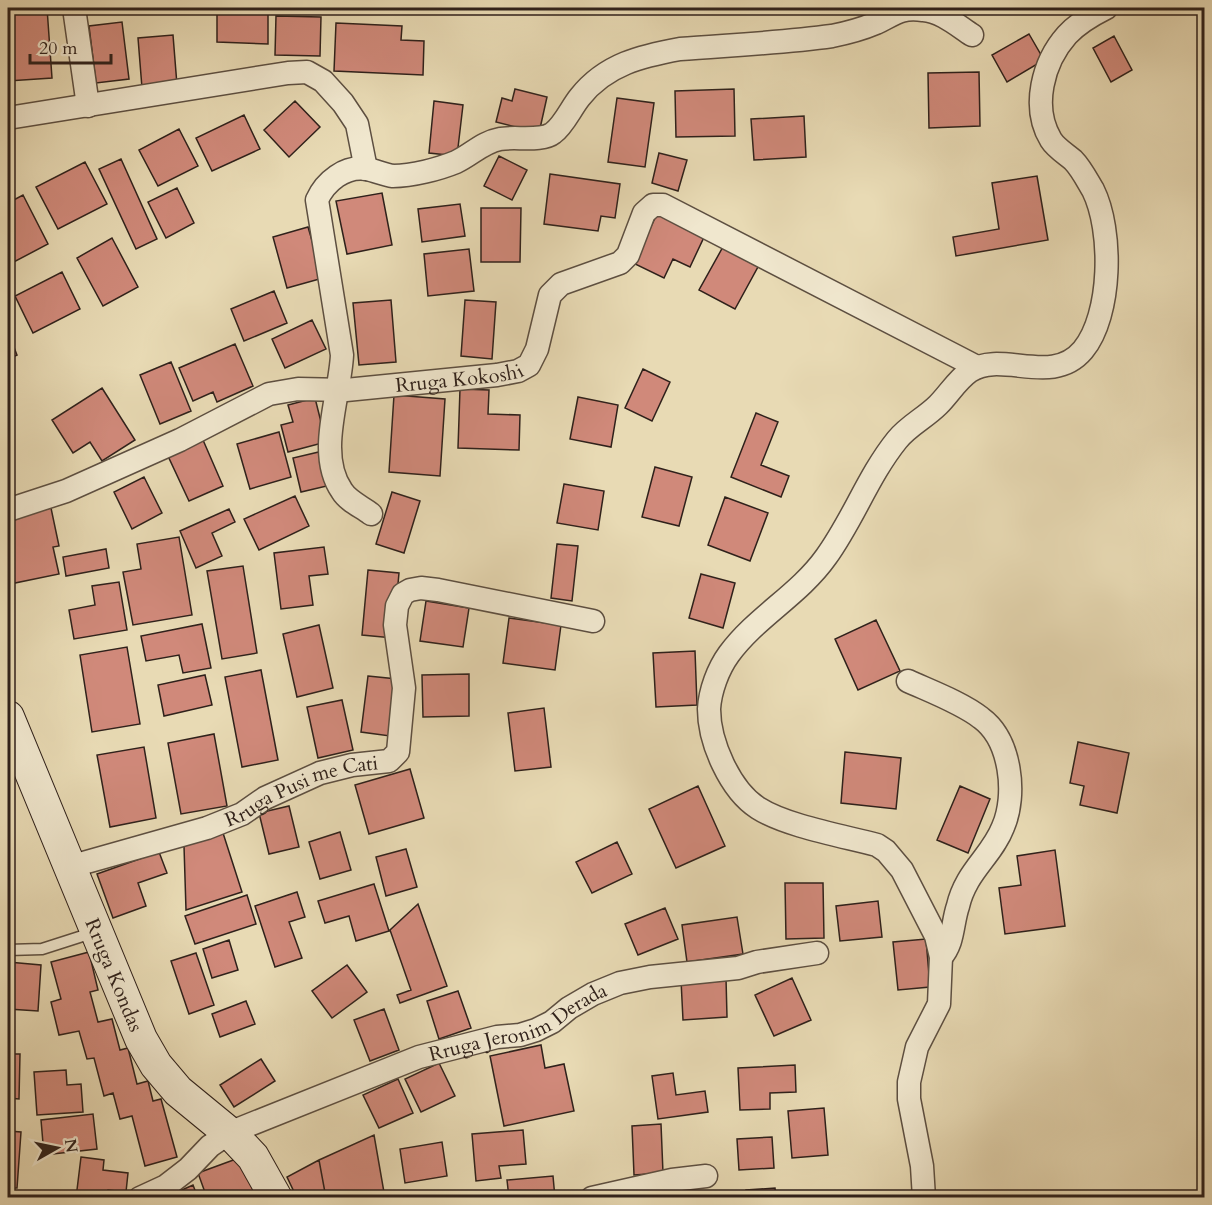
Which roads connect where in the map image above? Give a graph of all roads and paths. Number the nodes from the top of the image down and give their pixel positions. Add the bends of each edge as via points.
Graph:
1 (74, 8) edge
2 (1106, 8) edge
3 (972, 35) dead end
4 (88, 106) junction
5 (8, 117) edge
6 (366, 169) junction
7 (977, 367) junction
8 (337, 390) junction
9 (8, 510) edge
10 (371, 514) dead end
11 (593, 621) dead end
12 (908, 681) dead end
13 (8, 717) edge
14 (69, 867) junction
15 (96, 932) junction
16 (8, 950) edge
17 (817, 953) dead end
18 (941, 957) junction
19 (229, 1133) junction
20 (706, 1176) dead end
21 (140, 1197) edge
22 (276, 1197) edge
23 (592, 1197) edge
24 (924, 1197) edge

1 - 4 street
2 - 7 street via 1087,18 1060,45 1043,82 1040,103 1052,141 1076,164 1094,192 1103,226 1106,267 1095,331 1082,351 1056,366 1031,368 988,363
3 - 6 street via 934,13 908,10 832,36 660,53 615,66 581,95 555,132 546,137 486,143 437,169 393,176
4 - 5 street
4 - 6 street via 307,72 323,81 357,124
6 - 8 street via 344,172 329,182 316,200 340,335 341,372
7 - 8 street, Rruga Kokoshi via 663,205 653,205 644,213 628,255 620,263 561,284 550,294 537,349 529,365 497,375
7 - 18 street via 961,377 939,404 897,440 823,562 727,656 709,709 724,765 745,798 783,820 886,850 896,861 931,926
8 - 9 street, Rruga Kokoshi via 298,389 269,394 180,440 66,491
8 - 10 street via 331,434 336,480 343,494
11 - 14 street, Rruga Pusi me Cati via 438,590 410,590 397,606 395,624 404,688 398,752 394,758 320,773 207,828
12 - 18 street via 982,718 995,733 1009,769 1010,803 1004,826 963,892 948,946
13 - 14 street, Rruga Kondas
14 - 15 street, Rruga Kondas
15 - 16 lane via 42,949
15 - 19 street, Rruga Kondas via 156,1065 178,1091
17 - 19 street, Rruga Jeronim Derada via 620,983 593,994 536,1030 419,1057
18 - 24 street via 939,1004 917,1047 909,1082
19 - 21 street, Rruga Jeronim Derada via 166,1186
19 - 22 street, Rruga Kondas via 252,1157
20 - 23 street

